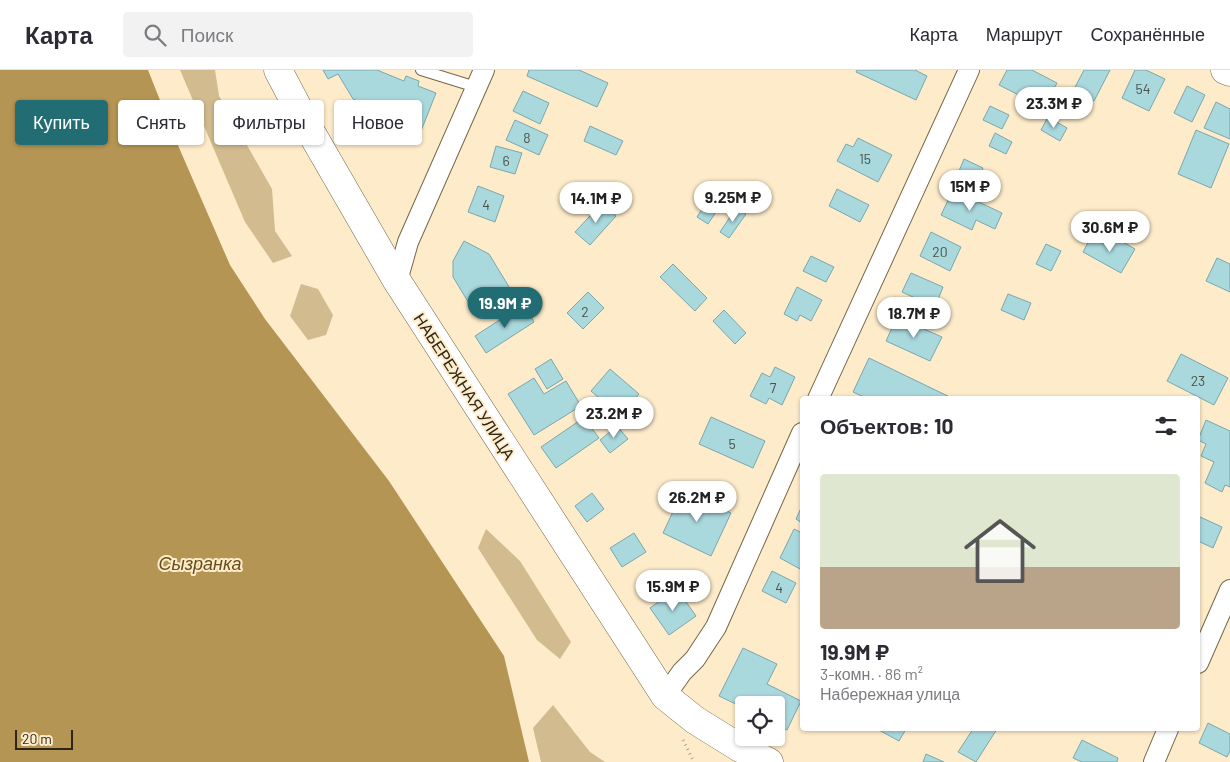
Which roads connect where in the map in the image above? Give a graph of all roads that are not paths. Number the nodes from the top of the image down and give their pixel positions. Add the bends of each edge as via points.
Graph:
1 (278, 70) edge
2 (421, 70) edge
3 (970, 70) edge
4 (1225, 70) edge
5 (1230, 72) edge
6 (480, 79) edge
7 (397, 281) junction
8 (819, 396) edge
9 (800, 438) edge
10 (1230, 590) edge
11 (1200, 658) edge
12 (665, 696) junction
13 (1167, 731) edge
14 (769, 762) edge
15 (1154, 762) edge

1 - 7 main road, НАБЕРЕЖНАЯ УЛИЦА
2 - 6 lane
3 - 8 street
4 - 5 main road
6 - 7 street via 408,242
7 - 12 main road, НАБЕРЕЖНАЯ УЛИЦА
9 - 12 street via 716,627
10 - 11 street
12 - 14 main road, НАБЕРЕЖНАЯ УЛИЦА via 695,720
13 - 15 street

